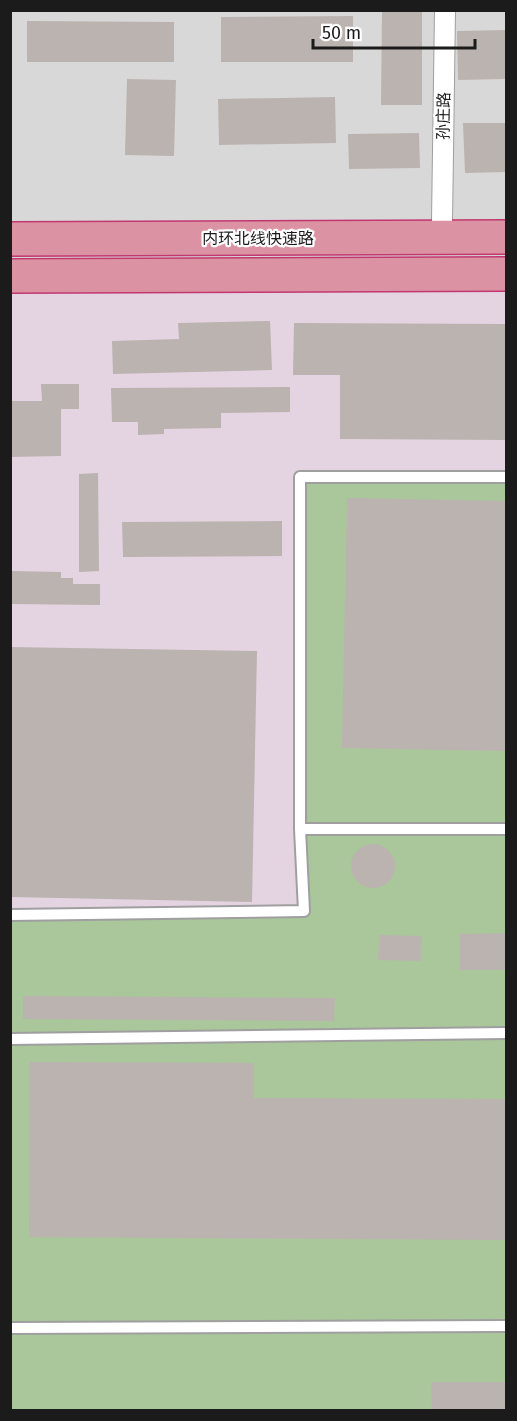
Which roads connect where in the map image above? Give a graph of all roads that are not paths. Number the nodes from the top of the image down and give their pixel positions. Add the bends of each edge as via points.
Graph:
1 (445, 10) edge
2 (442, 222) dead end
3 (507, 237) edge
4 (10, 239) edge
5 (507, 274) edge
6 (10, 276) edge
7 (507, 477) edge
8 (300, 829) junction
9 (507, 829) edge
10 (10, 915) edge
11 (507, 1034) edge
12 (10, 1039) edge
13 (507, 1326) edge
14 (10, 1328) edge

1 - 2 street, 孙庄路
3 - 4 highway, 内环北线快速路
5 - 6 highway
7 - 8 lane via 300,477
8 - 9 lane
8 - 10 lane via 304,911
11 - 12 lane
13 - 14 lane

